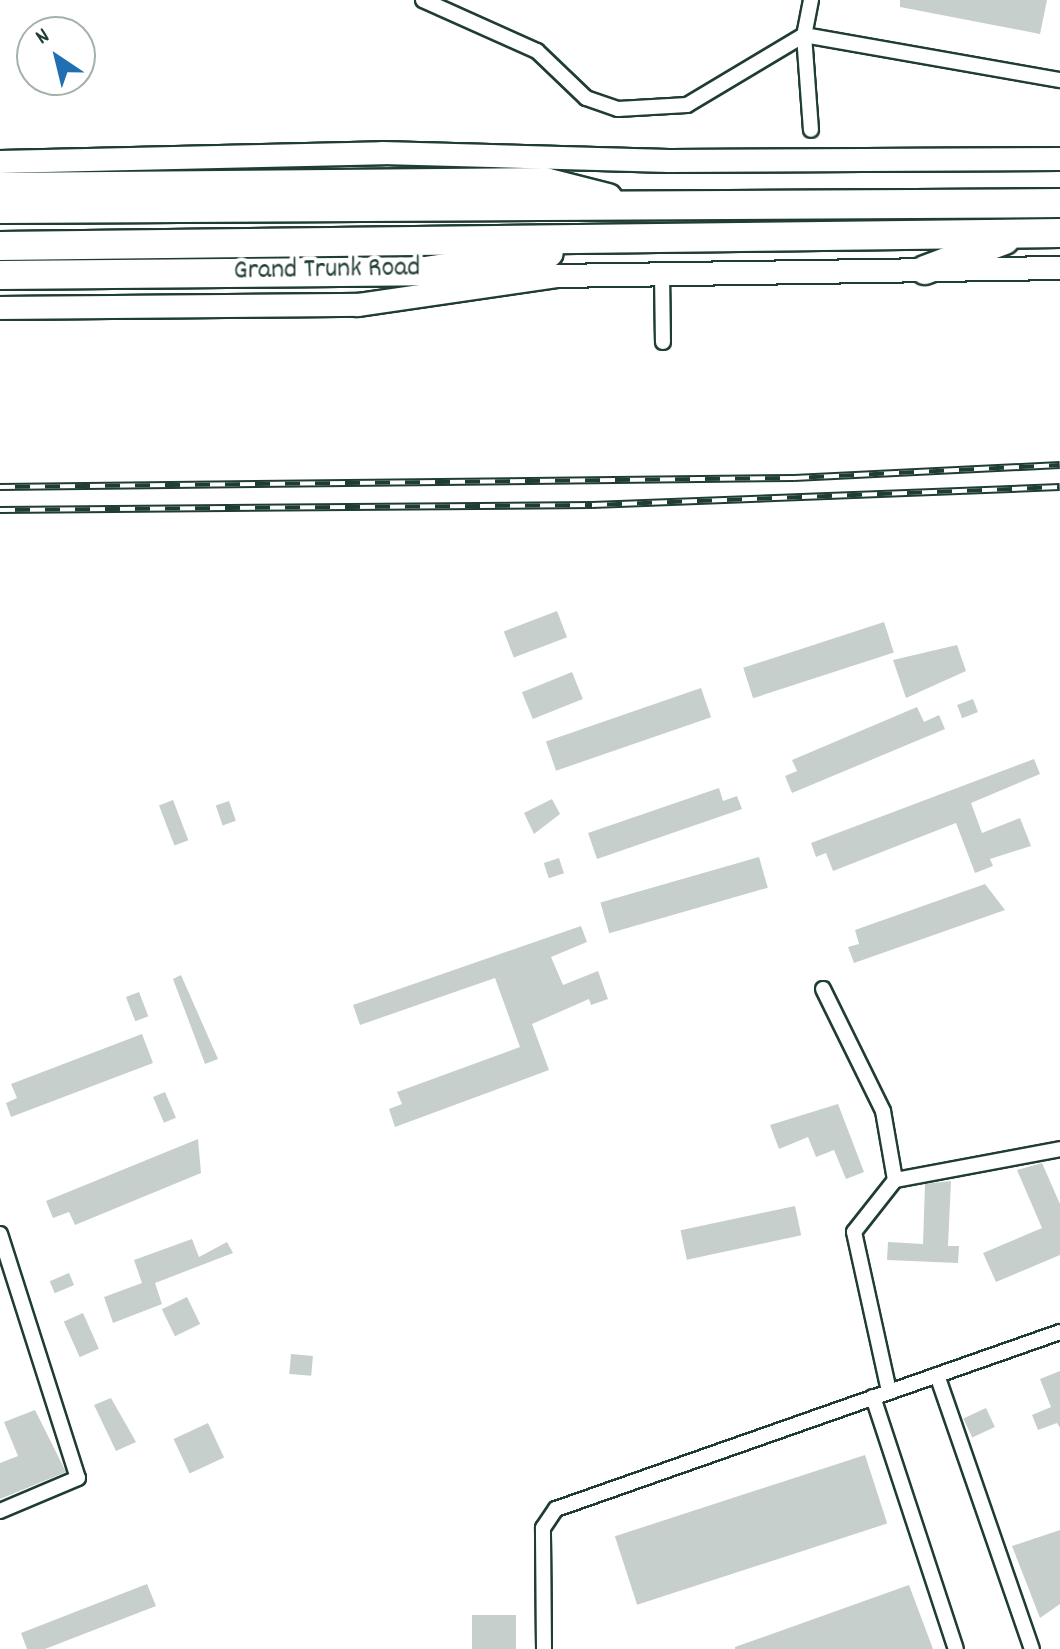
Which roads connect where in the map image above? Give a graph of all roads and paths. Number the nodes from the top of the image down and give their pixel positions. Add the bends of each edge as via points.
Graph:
1 (423, 0) edge
2 (811, 0) edge
3 (804, 35) junction
4 (1060, 80) edge
5 (811, 130) dead end
6 (1060, 159) edge
7 (0, 162) edge
8 (262, 184) junction
9 (206, 185) junction
10 (0, 187) edge
11 (1060, 203) edge
12 (0, 209) edge
13 (1060, 233) edge
14 (1020, 234) junction
15 (652, 237) junction
16 (0, 246) edge
17 (1060, 268) edge
18 (925, 270) junction
19 (662, 273) junction
20 (0, 275) edge
21 (0, 308) edge
22 (663, 342) dead end
23 (823, 989) dead end
24 (1060, 1149) edge
25 (895, 1180) junction
26 (0, 1234) edge
27 (1060, 1332) edge
28 (937, 1375) junction
29 (889, 1391) junction
30 (873, 1397) junction
31 (0, 1511) edge
32 (544, 1649) edge
33 (956, 1649) edge
34 (1032, 1649) edge

1 - 3 street via 537,51 586,98 618,109 687,105
2 - 3 street
3 - 4 street
3 - 5 street
6 - 8 street
7 - 9 street
8 - 9 highway
8 - 9 street
8 - 11 highway via 648,208
9 - 10 highway
9 - 12 highway
13 - 14 highway, Grand Trunk Road
14 - 15 highway, Grand Trunk Road
14 - 18 highway
15 - 16 highway, Grand Trunk Road
15 - 20 highway, Grand Trunk Road via 425,271
17 - 18 street
18 - 19 street
19 - 21 street via 556,276 358,305
19 - 22 street
23 - 25 street via 883,1111
24 - 25 street
25 - 29 street via 854,1232
26 - 31 street via 78,1478
27 - 28 street
28 - 29 street
28 - 34 street
29 - 30 street
30 - 32 street via 556,1509 543,1528
30 - 33 street

